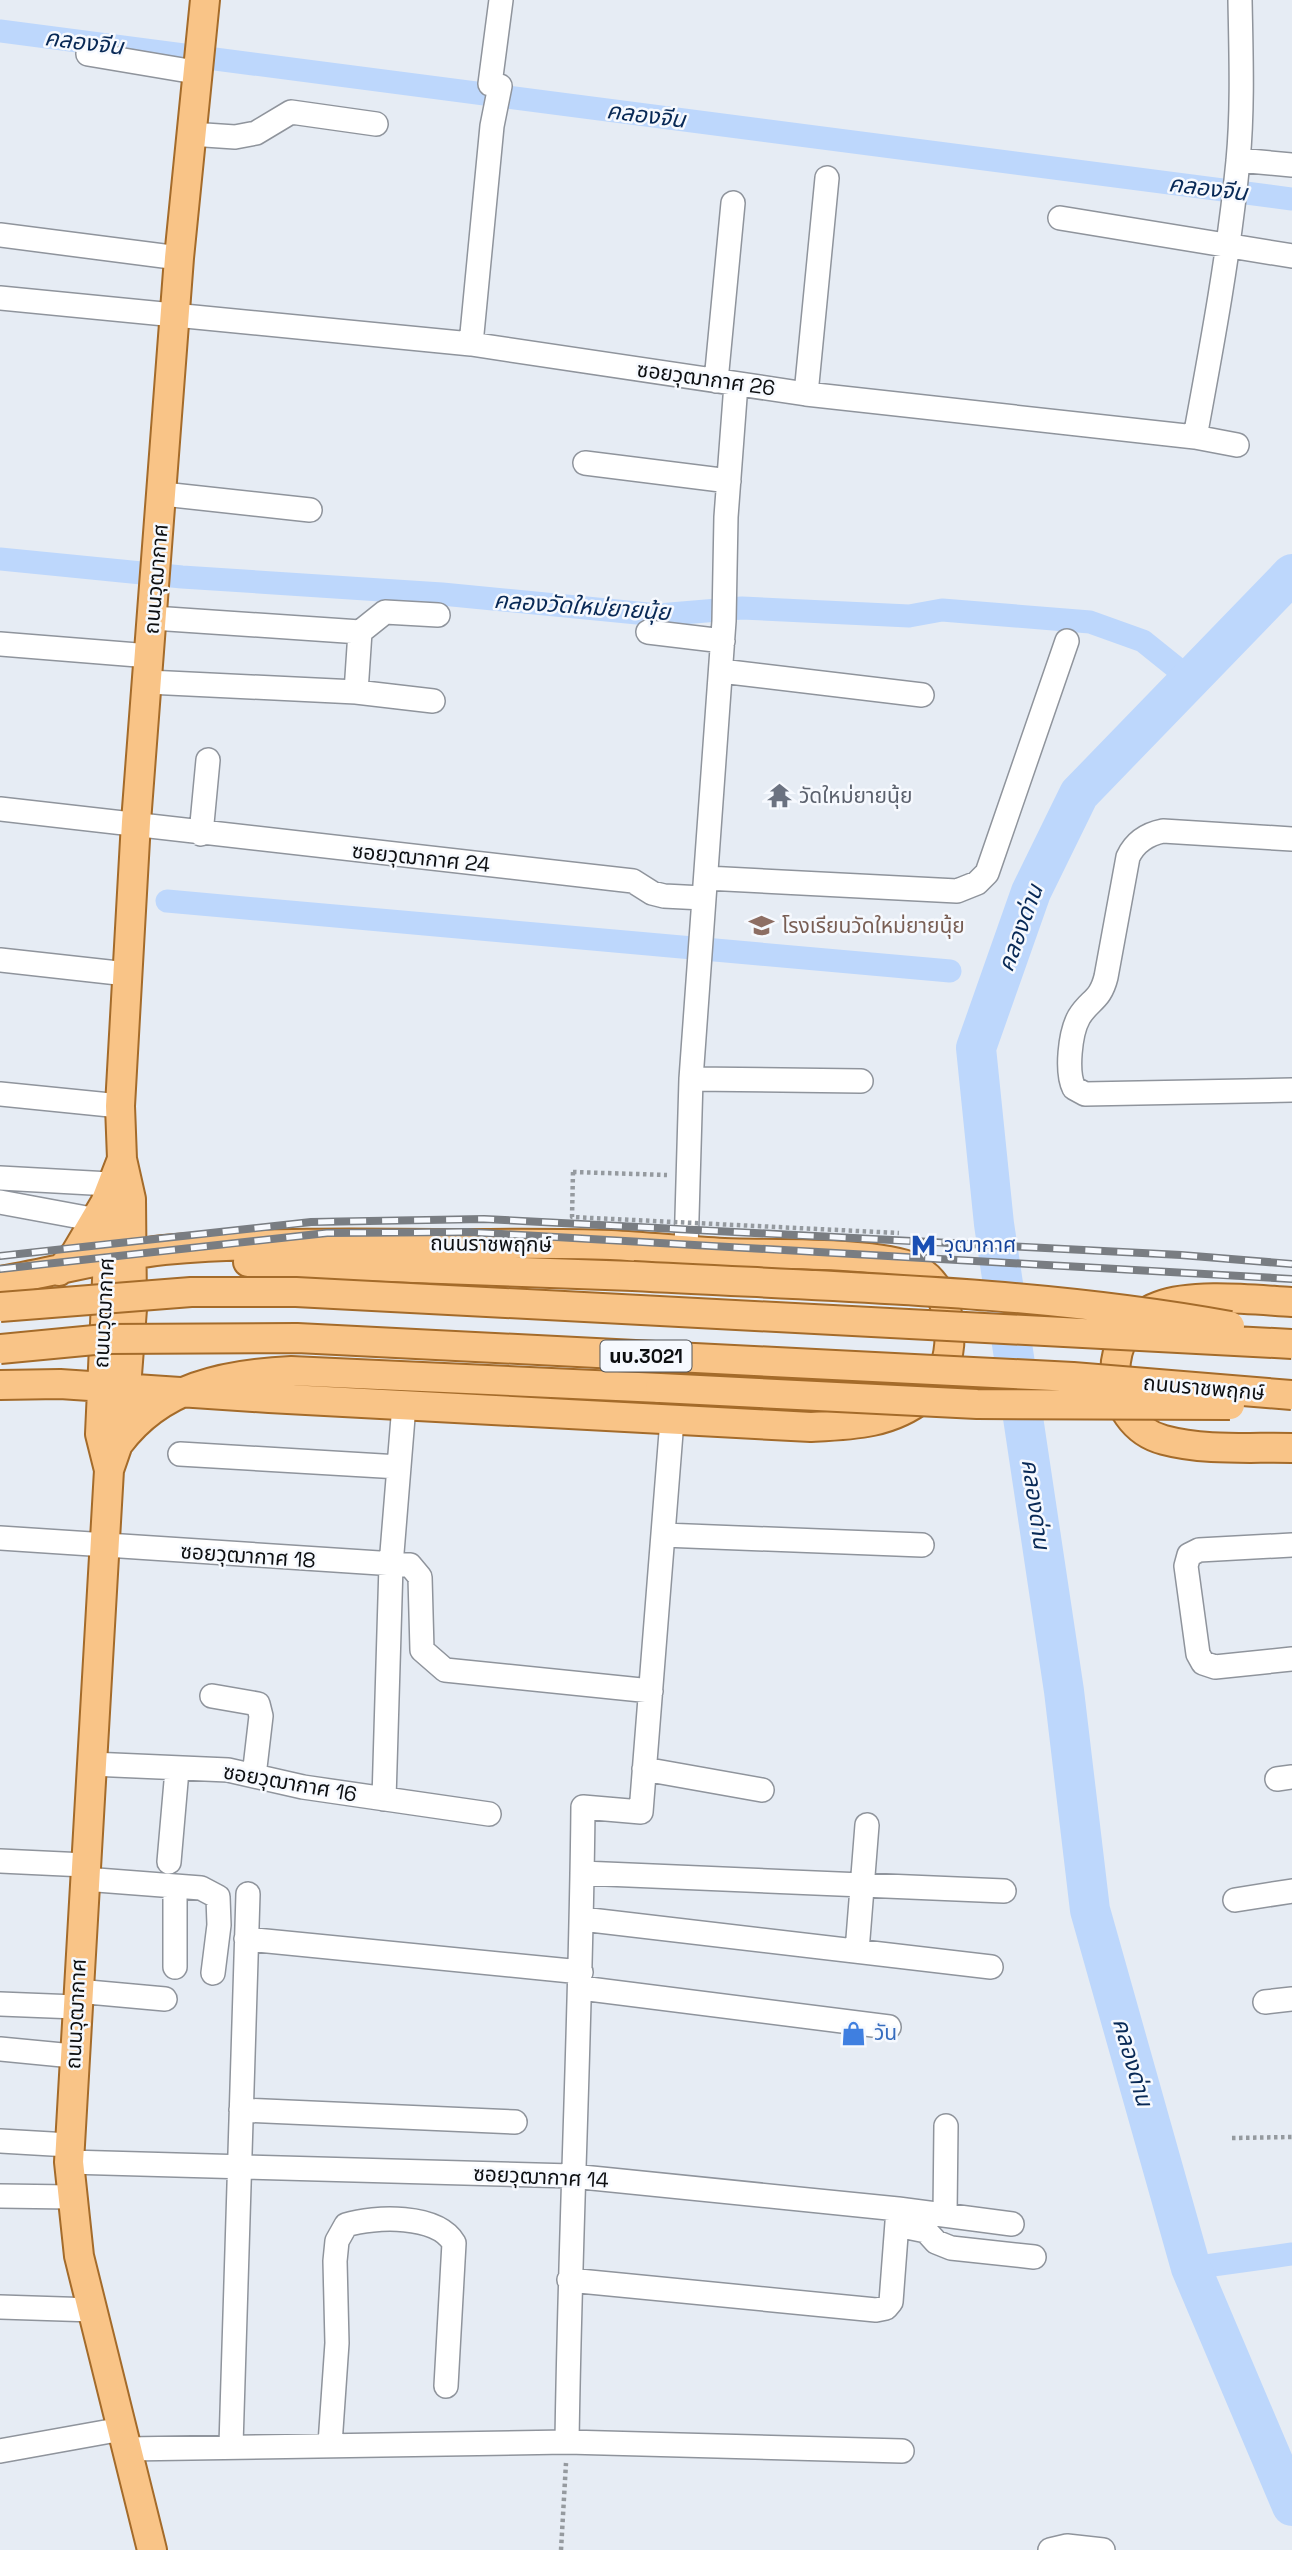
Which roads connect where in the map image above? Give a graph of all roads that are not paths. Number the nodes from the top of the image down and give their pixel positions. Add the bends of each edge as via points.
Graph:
1 (205, 0) edge
2 (501, 0) edge
3 (1240, 0) edge
4 (88, 54) dead end
5 (197, 63) junction
6 (376, 124) dead end
7 (190, 134) junction
8 (1238, 160) junction
9 (1292, 165) edge
10 (827, 178) dead end
11 (733, 203) dead end
12 (1060, 218) dead end
13 (0, 235) edge
14 (1228, 244) junction
15 (1292, 256) edge
16 (179, 258) junction
17 (0, 298) edge
18 (174, 313) junction
19 (471, 344) junction
20 (726, 382) junction
21 (806, 394) junction
22 (1195, 437) junction
23 (1237, 445) dead end
24 (585, 463) dead end
25 (729, 481) junction
26 (163, 494) junction
27 (310, 510) dead end
28 (438, 615) dead end
29 (153, 618) junction
30 (724, 621) junction
31 (360, 632) junction
32 (648, 632) dead end
33 (1067, 641) dead end
34 (0, 644) edge
35 (149, 669) junction
36 (721, 671) junction
37 (356, 692) junction
38 (922, 695) dead end
39 (433, 701) dead end
40 (208, 761) dead end
41 (0, 809) edge
42 (136, 822) junction
43 (201, 834) junction
44 (1292, 839) edge
45 (704, 888) junction
46 (0, 960) edge
47 (127, 974) junction
48 (691, 1079) junction
49 (861, 1081) dead end
50 (1292, 1090) edge
51 (0, 1094) edge
52 (120, 1106) junction
53 (0, 1178) edge
54 (0, 1202) edge
55 (111, 1202) junction
56 (165, 1250) junction
57 (687, 1251) junction
58 (120, 1257) junction
59 (59, 1271) junction
60 (0, 1281) edge
61 (1292, 1302) edge
62 (0, 1307) edge
63 (1292, 1338) edge
64 (1292, 1344) edge
65 (0, 1349) edge
66 (60, 1384) junction
67 (0, 1385) edge
68 (114, 1389) junction
69 (183, 1391) junction
70 (1292, 1395) edge
71 (1292, 1403) edge
72 (404, 1405) junction
73 (672, 1420) junction
74 (1292, 1448) edge
75 (109, 1449) junction
76 (180, 1454) dead end
77 (399, 1468) junction
78 (663, 1535) junction
79 (0, 1538) edge
80 (922, 1545) dead end
81 (1292, 1545) edge
82 (104, 1547) junction
83 (391, 1565) junction
84 (1292, 1659) edge
85 (651, 1691) junction
86 (212, 1696) dead end
87 (91, 1764) junction
88 (645, 1769) junction
89 (177, 1770) junction
90 (254, 1776) junction
91 (762, 1790) dead end
92 (384, 1799) junction
93 (489, 1814) dead end
94 (867, 1825) dead end
95 (0, 1861) edge
96 (169, 1862) dead end
97 (84, 1872) junction
98 (582, 1873) junction
99 (174, 1886) junction
100 (862, 1886) junction
101 (1004, 1891) dead end
102 (1292, 1891) edge
103 (248, 1894) dead end
104 (1235, 1900) dead end
105 (582, 1919) junction
106 (246, 1938) junction
107 (857, 1951) junction
108 (175, 1967) dead end
109 (991, 1967) dead end
110 (213, 1973) dead end
111 (581, 1980) junction
112 (165, 1998) dead end
113 (77, 1999) junction
114 (1292, 1999) edge
115 (1265, 2002) dead end
116 (0, 2004) edge
117 (889, 2027) dead end
118 (0, 2049) edge
119 (73, 2056) junction
120 (241, 2110) junction
121 (515, 2122) dead end
122 (946, 2126) dead end
123 (0, 2141) edge
124 (69, 2154) junction
125 (240, 2167) junction
126 (572, 2176) junction
127 (0, 2196) edge
128 (71, 2197) junction
129 (945, 2214) junction
130 (897, 2217) junction
131 (1012, 2224) dead end
132 (1034, 2258) dead end
133 (569, 2280) junction
134 (0, 2306) edge
135 (94, 2310) junction
136 (446, 2386) dead end
137 (125, 2439) junction
138 (567, 2442) junction
139 (330, 2444) junction
140 (231, 2445) junction
141 (0, 2451) edge
142 (902, 2451) dead end
143 (152, 2550) edge
144 (1050, 2550) edge
145 (1103, 2550) edge

1 - 5 main road, ถนนวุฒากาศ
2 - 19 street via 490,84 500,86
3 - 8 street
4 - 5 street
5 - 7 main road, ถนนวุฒากาศ
6 - 7 street via 291,112 256,133 234,137
7 - 16 main road, ถนนวุฒากาศ
8 - 9 street
8 - 14 street
10 - 21 street
11 - 20 street
12 - 14 street
13 - 16 street
14 - 15 street
14 - 22 street
16 - 18 main road, ถนนวุฒากาศ
17 - 18 street, ซอยวุฒากาศ 26
18 - 19 street, ซอยวุฒากาศ 26
18 - 26 main road, ถนนวุฒากาศ
19 - 20 street, ซอยวุฒากาศ 26
20 - 21 street, ซอยวุฒากาศ 26
20 - 25 street
21 - 22 street, ซอยวุฒากาศ 26
22 - 23 street, ซอยวุฒากาศ 26
24 - 25 street
25 - 30 street
26 - 27 street
26 - 29 main road, ถนนวุฒากาศ
28 - 31 street via 385,612
29 - 31 street
29 - 35 main road, ถนนวุฒากาศ
30 - 32 street
30 - 36 street
31 - 37 street
33 - 45 street, ซอยวุฒากาศ 24 via 987,873 977,883 957,891
34 - 35 street
35 - 37 street
35 - 42 main road, ถนนวุฒากาศ
36 - 38 street
36 - 45 street
37 - 39 street
40 - 43 street
41 - 42 street, ซอยวุฒากาศ 24
42 - 43 street, ซอยวุฒากาศ 24
42 - 47 main road, ถนนวุฒากาศ
43 - 45 street, ซอยวุฒากาศ 24 via 633,881 664,896
44 - 50 street via 1163,831 1133,847 1106,977 1101,995 1077,1022 1070,1078 1074,1088 1085,1094
45 - 48 street
46 - 47 street
47 - 52 main road, ถนนวุฒากาศ
48 - 49 street
48 - 57 street
51 - 52 street
52 - 55 main road, ถนนวุฒากาศ via 122,1159
53 - 55 street
54 - 55 street
55 - 56 main road
55 - 58 main road, ถนนวุฒากาศ
55 - 59 main road
56 - 57 main road, ถนนราชพฤกษ์ via 373,1243 611,1245
56 - 58 main road, ถนนราชพฤกษ์
56 - 63 main road, bridge via 239,1262 633,1276 1004,1297 1178,1316
57 - 73 main road, ถนนราชพฤกษ์ via 872,1259 914,1268 942,1298 948,1338 944,1369 927,1396 869,1424 811,1427
58 - 59 main road, ถนนราชพฤกษ์
58 - 68 main road, ถนนวุฒากาศ
59 - 60 main road, ถนนราชพฤกษ์
61 - 74 main road, ถนนราชพฤกษ์ via 1189,1300 1158,1306 1121,1339 1115,1377 1125,1412 1138,1427 1163,1440 1210,1447
62 - 64 main road, นบ.3021, bridge via 191,1292 296,1292
65 - 70 main road, ถนนราชพฤกษ์ / นบ.3021, bridge via 105,1339 297,1338 1073,1377
66 - 67 main road, ถนนราชพฤกษ์
66 - 68 main road, ถนนราชพฤกษ์
66 - 75 main road via 77,1395
68 - 69 main road, ถนนราชพฤกษ์
68 - 75 main road, ถนนวุฒากาศ
69 - 71 main road, bridge via 248,1373 291,1371 1087,1407
69 - 72 main road, ถนนราชพฤกษ์
69 - 75 main road via 136,1420
72 - 73 main road, ถนนราชพฤกษ์
72 - 77 street
73 - 78 street
75 - 82 main road, ถนนวุฒากาศ
76 - 77 street
77 - 83 street
78 - 80 street
78 - 85 street
79 - 82 street, ซอยวุฒากาศ 18
81 - 84 street via 1199,1550 1189,1555 1186,1563 1203,1663 1215,1667
82 - 83 street, ซอยวุฒากาศ 18
82 - 87 main road, ถนนวุฒากาศ
83 - 85 street, ซอยวุฒากาศ 18 via 416,1569 422,1650 445,1670
83 - 92 street
85 - 88 street
86 - 90 street via 258,1704 261,1716
87 - 89 street, ซอยวุฒากาศ 16
87 - 97 main road, ถนนวุฒากาศ
88 - 91 street
88 - 98 street via 641,1812 583,1807
89 - 90 street, ซอยวุฒากาศ 16 via 228,1770
89 - 96 street
90 - 92 street, ซอยวุฒากาศ 16
92 - 93 street, ซอยวุฒากาศ 16
94 - 100 street
95 - 97 street
97 - 99 street
97 - 113 main road, ถนนวุฒากาศ
98 - 100 street
98 - 105 street
99 - 108 street
99 - 110 street via 201,1888 218,1897
100 - 101 street
100 - 107 street
102 - 104 street
103 - 106 street
105 - 107 street
105 - 111 street
106 - 111 street
106 - 120 street
107 - 109 street
111 - 117 street
111 - 126 street
112 - 113 street
113 - 116 street
113 - 119 main road, ถนนวุฒากาศ
114 - 115 street
118 - 119 street
119 - 124 main road, ถนนวุฒากาศ
120 - 121 street
120 - 125 street
122 - 129 street
123 - 124 street, ซอยวุฒากาศ 14
124 - 125 street, ซอยวุฒากาศ 14
124 - 128 main road, ถนนวุฒากาศ
125 - 126 street, ซอยวุฒากาศ 14
125 - 140 street
126 - 130 street, ซอยวุฒากาศ 14
126 - 133 street
127 - 128 street
128 - 135 main road, ถนนวุฒากาศ via 79,2256
129 - 130 street, ซอยวุฒากาศ 14
129 - 131 street, ซอยวุฒากาศ 14
130 - 132 street via 951,2248
130 - 133 street via 891,2302 876,2310
133 - 138 street
134 - 135 street
135 - 137 main road, ถนนวุฒากาศ
136 - 139 street via 455,2258 450,2236 437,2225 424,2222 346,2225 337,2241 335,2261 337,2343
137 - 140 street
137 - 141 street
137 - 143 main road, ถนนวุฒากาศ
138 - 139 street
138 - 142 street
139 - 140 street
144 - 145 street via 1067,2546

